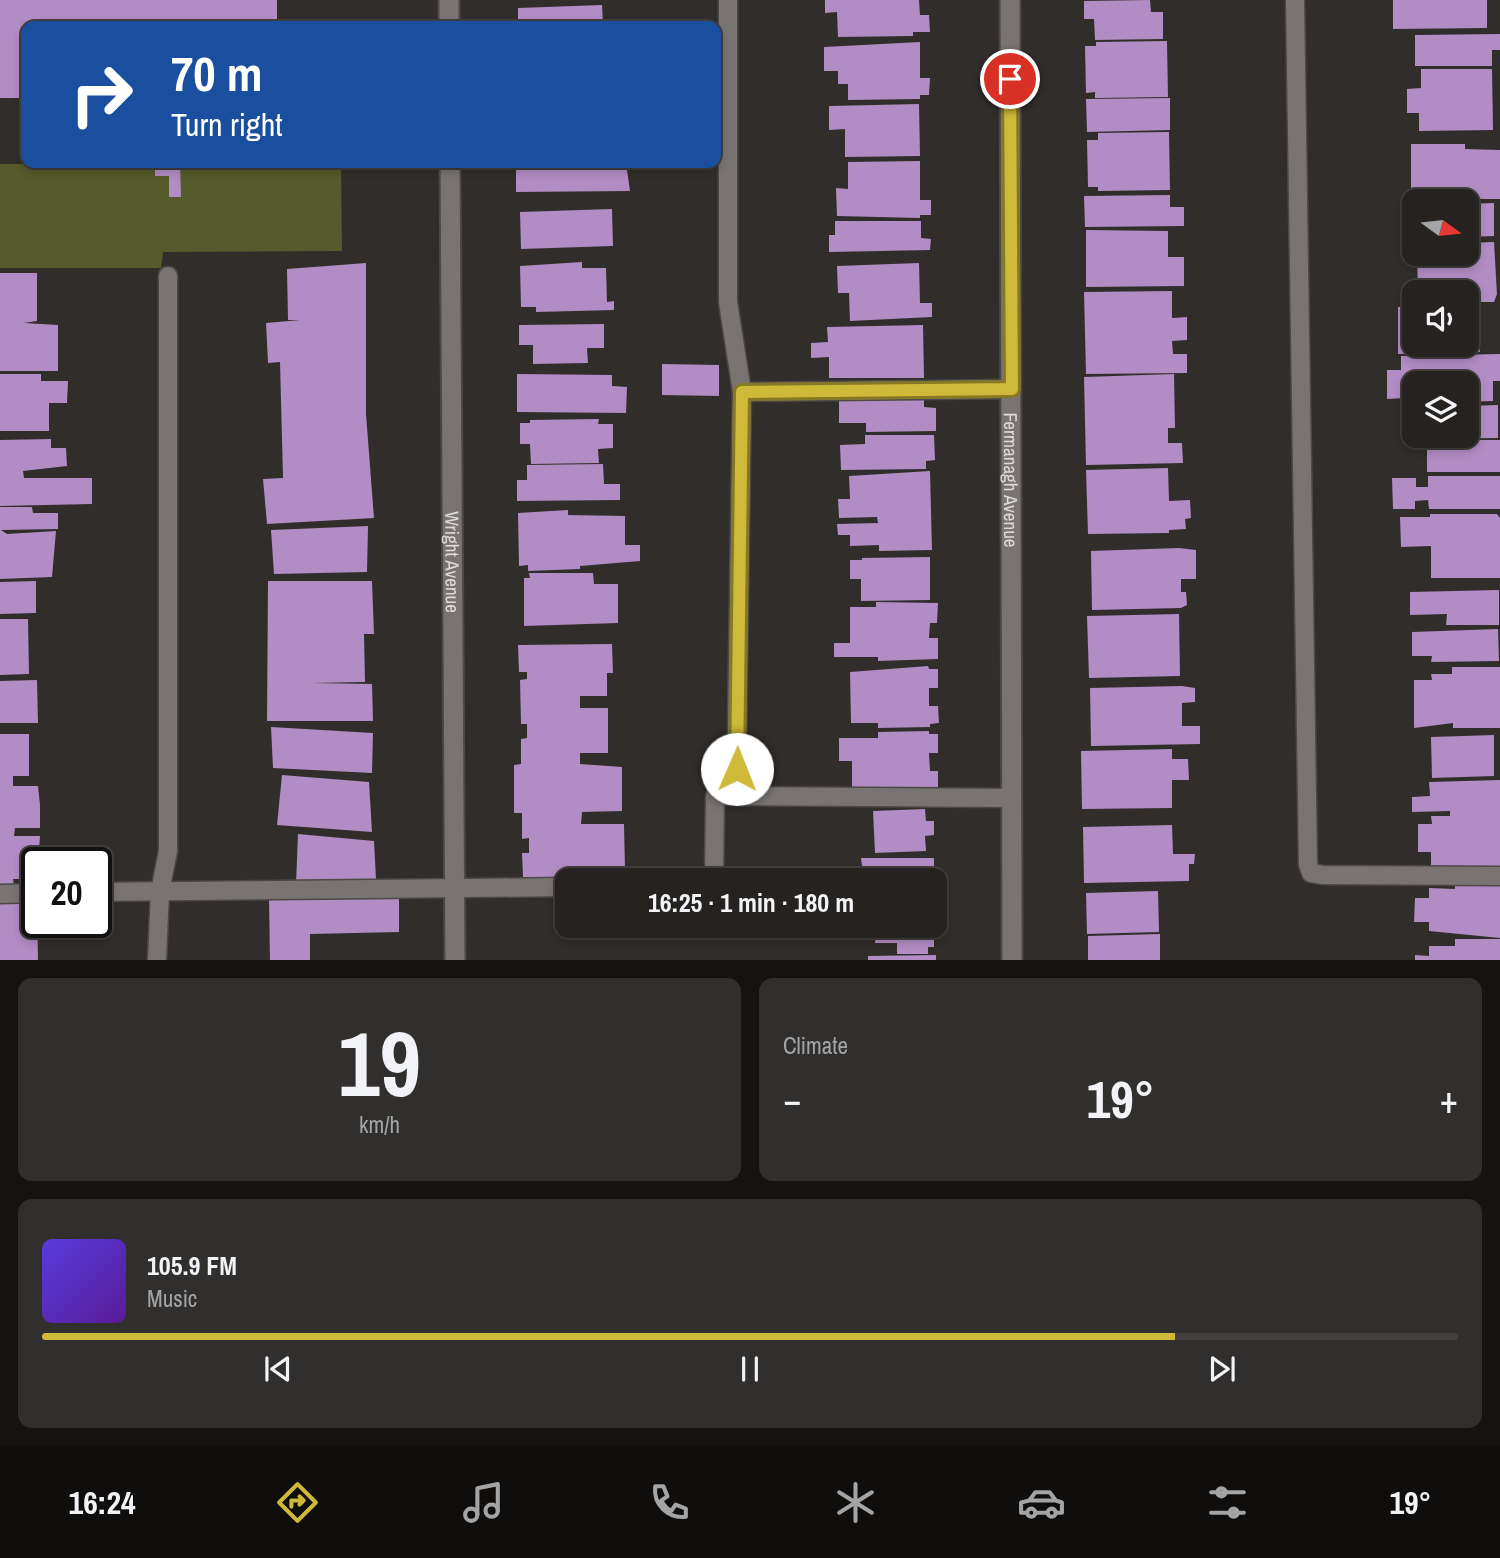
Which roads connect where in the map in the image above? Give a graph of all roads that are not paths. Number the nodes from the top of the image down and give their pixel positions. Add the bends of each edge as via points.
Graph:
1 (449, 0) edge
2 (728, 0) edge
3 (1010, 0) edge
4 (1295, 0) edge
5 (449, 21) edge
6 (450, 168) edge
7 (168, 276) dead end
8 (1012, 389) junction
9 (742, 392) junction
10 (736, 796) junction
11 (1011, 798) junction
12 (714, 868) edge
13 (1500, 876) edge
14 (555, 887) edge
15 (455, 889) junction
16 (160, 891) junction
17 (112, 892) edge
18 (21, 893) edge
19 (0, 894) edge
20 (158, 960) edge
21 (455, 960) edge
22 (1012, 960) edge

1 - 5 street
2 - 9 lane via 728,302
3 - 8 street, Fermanagh Avenue
4 - 13 lane via 1308,864 1311,873 1323,875
6 - 15 street, Wright Avenue
7 - 16 lane via 168,851
8 - 9 lane
8 - 11 street, Fermanagh Avenue
9 - 10 lane
10 - 11 lane
10 - 12 lane via 715,796
11 - 22 street, Fermanagh Avenue
14 - 15 lane
15 - 16 lane
15 - 21 street, Wright Avenue
16 - 17 lane
16 - 20 lane
18 - 19 lane

